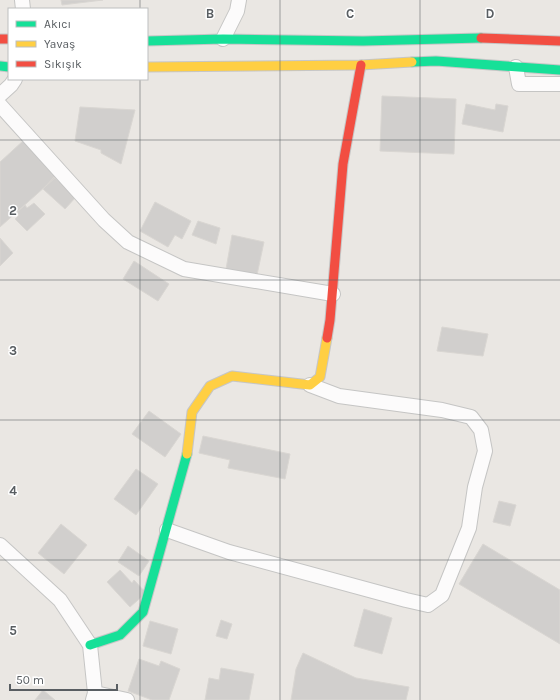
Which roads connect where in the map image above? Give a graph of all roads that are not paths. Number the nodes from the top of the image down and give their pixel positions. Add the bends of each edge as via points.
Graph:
1 (239, 0) edge
2 (223, 39) junction
3 (148, 41) edge
4 (560, 41) edge
5 (362, 65) junction
6 (148, 67) edge
7 (516, 67) junction
8 (560, 70) edge
9 (14, 80) edge
10 (560, 84) edge
11 (0, 95) edge
12 (0, 105) edge
13 (332, 294) junction
14 (310, 384) junction
15 (167, 530) junction
16 (0, 545) edge
17 (90, 645) junction
18 (94, 696) edge
19 (127, 700) edge

1 - 2 street via 237,11
2 - 3 main road
2 - 4 main road via 363,41 468,37
5 - 6 main road
5 - 7 main road via 436,61
5 - 13 main road via 343,164
7 - 8 main road
7 - 10 street via 519,84
9 - 11 street
12 - 13 street via 104,220 128,242 184,269
13 - 14 main road via 320,377
14 - 15 main road via 232,376 210,386 192,412 187,454
14 - 15 street via 339,396 442,410 471,417 481,430 485,451 475,488 469,528 442,595 428,605 406,600 229,552
15 - 17 main road via 143,612 120,635
16 - 17 street via 60,600
17 - 18 street
18 - 19 street

